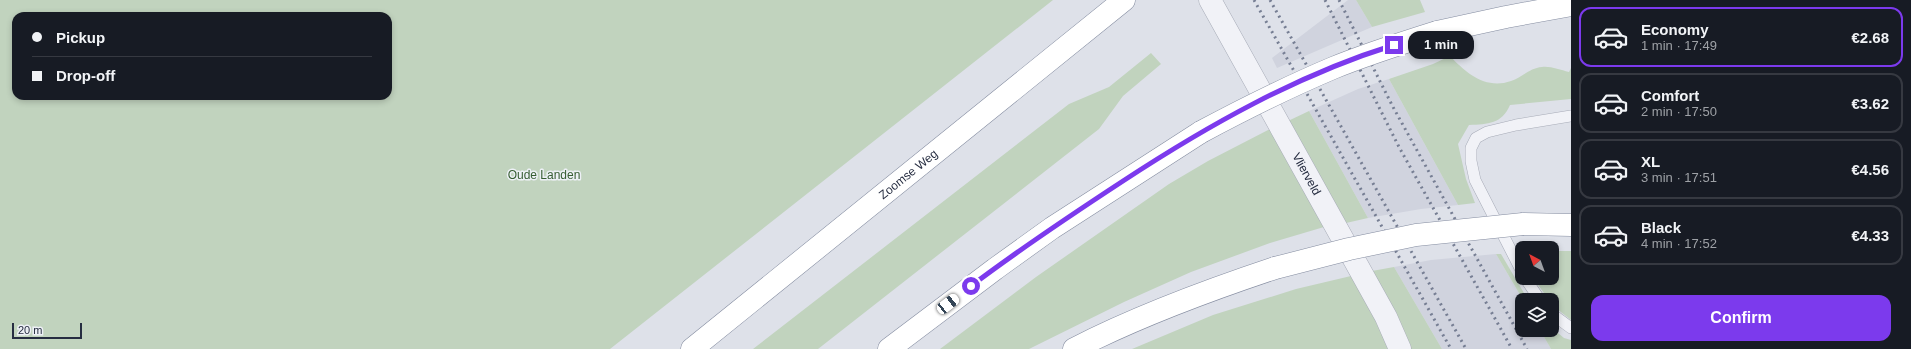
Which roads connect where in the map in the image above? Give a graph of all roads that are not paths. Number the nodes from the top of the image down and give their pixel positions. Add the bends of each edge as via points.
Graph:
1 (1124, 0) edge
2 (1210, 0) edge
3 (1571, 5) edge
4 (1571, 116) edge
5 (1571, 225) edge
6 (1515, 258) edge
7 (1559, 319) edge
8 (1571, 328) edge
9 (692, 349) edge
10 (889, 349) edge
11 (1074, 349) edge
12 (1400, 349) edge

1 - 9 highway, Zoomse Weg
2 - 12 street, Vlierveld via 1386,317
3 - 10 highway, bridge via 1437,32 1334,67 1262,100 1201,132 1052,228
4 - 6 lane via 1487,132 1476,138 1471,148 1475,180
5 - 11 highway, bridge via 1523,224 1416,235 1349,249 1274,268 1218,287 1153,312
7 - 8 lane

